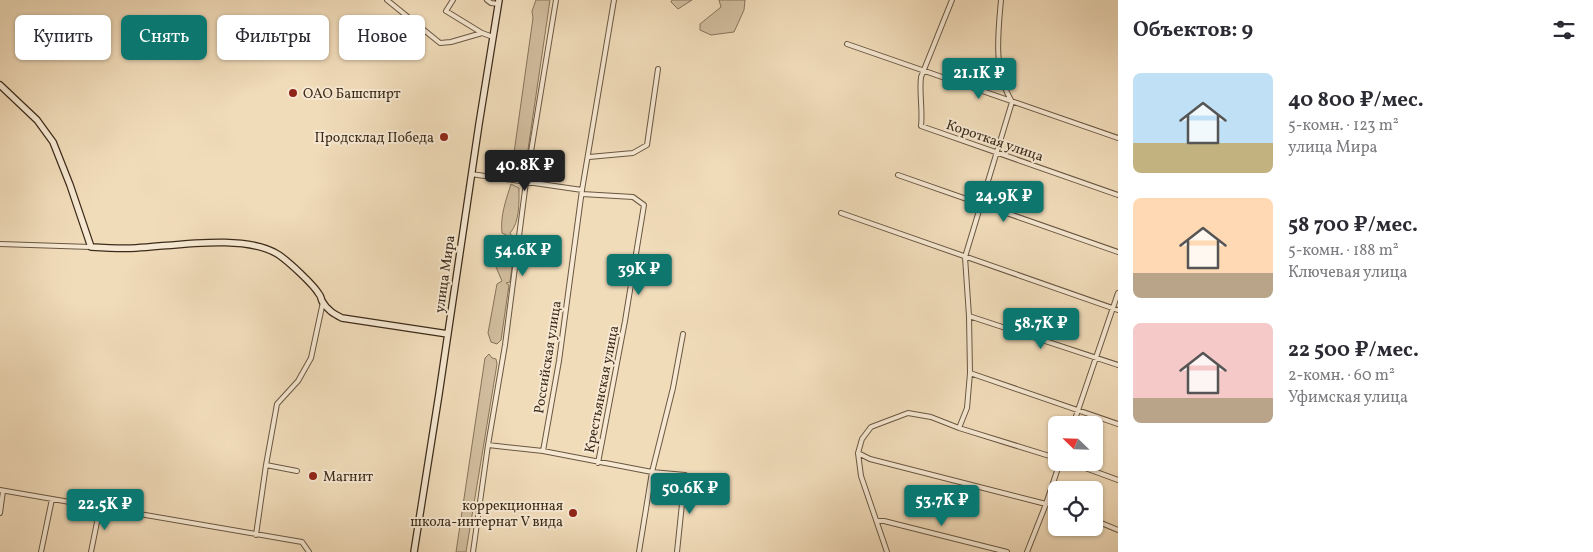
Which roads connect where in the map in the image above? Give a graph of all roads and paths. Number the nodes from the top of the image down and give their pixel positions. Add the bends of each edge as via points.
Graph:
1 (387, 0) edge
2 (453, 0) edge
3 (487, 0) edge
4 (556, 0) edge
5 (614, 0) edge
6 (952, 0) edge
7 (1001, 0) edge
8 (499, 2) edge
9 (482, 33) junction
10 (493, 37) junction
11 (847, 44) dead end
12 (658, 69) dead end
13 (923, 71) junction
14 (0, 85) edge
15 (1012, 102) junction
16 (1118, 138) edge
17 (996, 151) junction
18 (589, 157) junction
19 (471, 174) junction
20 (898, 175) dead end
21 (526, 182) junction
22 (582, 192) junction
23 (1118, 195) edge
24 (980, 205) junction
25 (841, 214) dead end
26 (0, 244) edge
27 (90, 247) junction
28 (1118, 252) edge
29 (965, 257) junction
30 (1118, 293) edge
31 (323, 302) junction
32 (1113, 308) junction
33 (1118, 310) edge
34 (969, 316) junction
35 (448, 334) junction
36 (682, 334) dead end
37 (1096, 358) junction
38 (1118, 365) edge
39 (970, 373) junction
40 (1079, 410) junction
41 (1077, 416) edge
42 (1118, 424) edge
43 (959, 428) junction
44 (488, 445) junction
45 (543, 451) junction
46 (858, 453) junction
47 (1048, 456) edge
48 (598, 463) junction
49 (266, 466) junction
50 (297, 471) dead end
51 (1057, 471) edge
52 (1094, 471) edge
53 (652, 472) junction
54 (1118, 480) edge
55 (2, 490) edge
56 (52, 499) junction
57 (1046, 504) junction
58 (100, 507) junction
59 (0, 513) edge
60 (877, 522) junction
61 (1103, 524) edge
62 (1118, 530) edge
63 (256, 535) junction
64 (41, 552) edge
65 (91, 552) edge
66 (309, 552) edge
67 (414, 552) edge
68 (473, 552) edge
69 (639, 552) edge
70 (677, 552) edge
71 (886, 552) edge
72 (1007, 552) edge
73 (1027, 552) edge

1 - 9 street via 440,42
2 - 9 street via 446,11
3 - 8 street
4 - 21 street
5 - 18 street, Российская улица
6 - 13 street
7 - 15 street via 999,59 1006,92
8 - 10 street, улица Мира
9 - 10 street
10 - 19 street, улица Мира
11 - 13 street
12 - 18 street via 647,146 633,154
13 - 15 street
13 - 17 street, Короткая улица via 921,126
14 - 27 street via 36,120 53,142
15 - 16 street
15 - 17 street
17 - 23 street, Короткая улица
17 - 24 street
18 - 22 street, Российская улица
19 - 21 street
19 - 35 street, улица Мира
20 - 24 street
21 - 22 street
21 - 44 street via 505,345
22 - 45 street, Российская улица
22 - 48 street, Крестьянская улица via 634,197 644,205
24 - 28 street
24 - 29 street
25 - 29 street
26 - 27 street
27 - 31 street via 115,249 228,243 256,246 278,254 288,262
29 - 32 street
29 - 34 street
30 - 32 street
31 - 35 street via 332,313 342,318
31 - 49 street via 311,358 298,381 277,404
32 - 33 street
32 - 37 street
34 - 37 street
34 - 39 street
35 - 67 street, улица Мира
36 - 53 street via 673,388
37 - 38 street
37 - 40 street
39 - 40 street
39 - 43 street via 967,408
40 - 41 street
40 - 42 street
43 - 46 street via 931,417 908,414 871,427 862,439
43 - 47 street
44 - 45 street
44 - 68 street
45 - 48 street
46 - 57 street
46 - 60 street via 861,476
48 - 53 street
49 - 50 street
49 - 63 street
51 - 57 street
52 - 54 street
53 - 69 street
53 - 70 street via 685,476
55 - 56 street
55 - 59 street
56 - 58 street
56 - 64 street
57 - 73 street
58 - 63 street
58 - 65 street
60 - 71 street
60 - 72 street via 884,520
61 - 62 street
63 - 66 street via 302,542

